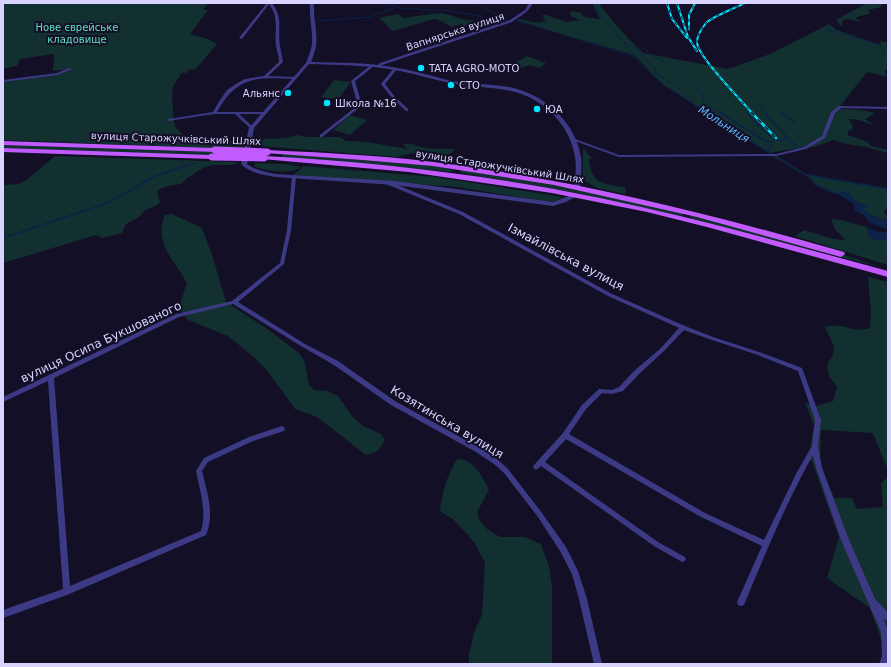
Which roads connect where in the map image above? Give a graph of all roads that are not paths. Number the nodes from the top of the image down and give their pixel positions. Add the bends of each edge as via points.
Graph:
1 (270, 3) edge
2 (312, 3) edge
3 (531, 3) edge
4 (241, 38) dead end
5 (308, 63) junction
6 (372, 66) junction
7 (379, 66) junction
8 (70, 69) dead end
9 (395, 69) junction
10 (264, 77) junction
11 (294, 78) junction
12 (3, 81) edge
13 (888, 108) edge
14 (407, 110) dead end
15 (214, 113) junction
16 (264, 113) junction
17 (237, 114) junction
18 (168, 120) dead end
19 (252, 128) junction
20 (321, 136) dead end
21 (574, 140) junction
22 (3, 143) edge
23 (3, 150) edge
24 (213, 154) junction
25 (294, 177) junction
26 (388, 183) junction
27 (576, 191) junction
28 (687, 215) junction
29 (888, 268) edge
30 (888, 274) edge
31 (234, 302) junction
32 (682, 327) junction
33 (51, 377) junction
34 (3, 400) edge
35 (282, 429) dead end
36 (565, 435) junction
37 (815, 446) junction
38 (766, 544) junction
39 (682, 559) dead end
40 (67, 591) junction
41 (741, 602) dead end
42 (872, 602) junction
43 (3, 614) edge
44 (888, 618) edge
45 (598, 664) edge
46 (883, 664) edge

1 - 4 street
1 - 10 street via 279,24 281,62
2 - 5 street via 314,45
3 - 7 street, Вапнярська вулиця via 527,10 511,21
5 - 6 street
5 - 11 street
6 - 7 street
6 - 20 street via 353,81 359,106
7 - 9 street
8 - 12 street via 58,74
9 - 14 street via 383,84
9 - 21 street via 451,82 517,91 536,98 551,109
10 - 11 street
10 - 15 street via 246,80 234,86
11 - 16 street
13 - 21 street via 840,107 833,112 824,136 805,148 776,155 620,156
15 - 17 street
15 - 18 street
16 - 17 street
16 - 19 street
17 - 19 street
19 - 25 street, Ізмайлівська вулиця via 244,164 249,170
21 - 27 street via 578,157
22 - 24 main road, вулиця Старожучківський Шлях
23 - 24 main road, вулиця Старожучківський Шлях
24 - 27 main road, вулиця Старожучківський Шлях, bridge via 276,155 363,165 456,171
25 - 26 street, Ізмайлівська вулиця
25 - 31 street via 289,230 282,264
26 - 27 street via 439,187 553,204 564,201
26 - 32 street, Ізмайлівська вулиця via 461,213 610,295
27 - 28 main road, вулиця Старожучківський Шлях
28 - 29 main road, вулиця Старожучківський Шлях via 794,240
28 - 30 main road, вулиця Старожучківський Шлях
31 - 33 street, вулиця Осипа Букшованого via 178,316
31 - 45 street, Козятинська вулиця via 336,363 393,403 496,462 540,515 566,555 583,599
32 - 36 street via 621,389 612,392 601,391 584,407
32 - 37 street, Ізмайлівська вулиця via 800,370 818,420
33 - 34 street, вулиця Осипа Букшованого
33 - 40 street
35 - 40 street via 251,439 206,460 199,471 207,508 208,525 204,534
36 - 38 street via 703,515
36 - 39 street via 538,465
37 - 38 street
37 - 42 street via 819,468 845,540
38 - 41 street
40 - 43 street
42 - 44 street
42 - 46 street via 885,632 886,656

